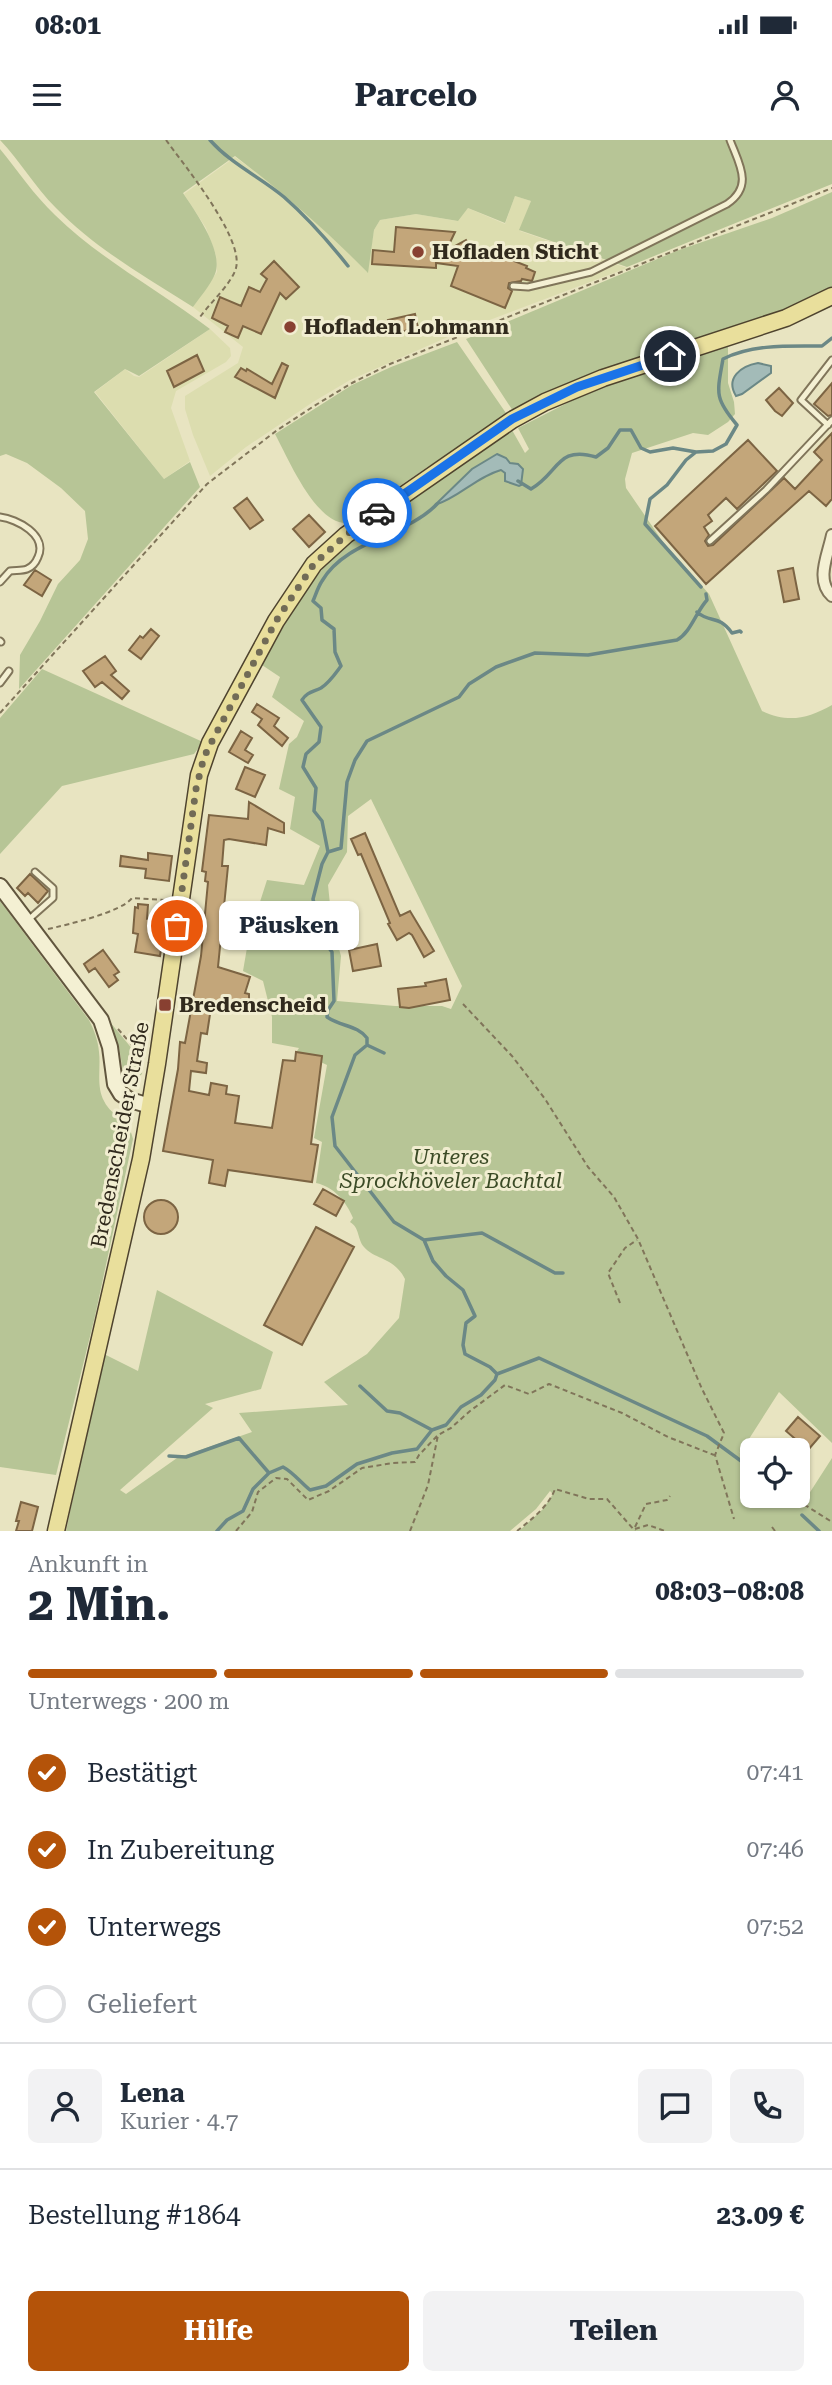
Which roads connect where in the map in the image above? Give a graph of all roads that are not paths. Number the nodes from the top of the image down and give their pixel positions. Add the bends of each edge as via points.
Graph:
1 (730, 140) edge
2 (513, 286) dead end
3 (832, 296) edge
4 (832, 360) edge
5 (830, 422) edge
6 (0, 517) edge
7 (832, 535) edge
8 (710, 541) dead end
9 (0, 582) edge
10 (832, 596) edge
11 (9, 671) dead end
12 (0, 683) edge
13 (35, 872) dead end
14 (0, 886) edge
15 (31, 926) junction
16 (150, 1106) junction
17 (56, 1531) edge

1 - 2 lane via 743,183 727,204 591,272 528,287
3 - 16 main road, Bredenscheider Straße via 786,318 603,378 512,419 346,535 314,564 276,621 204,757
4 - 5 lane via 801,400
5 - 8 lane
6 - 9 lane via 31,532 40,552 28,569 10,571
7 - 10 street via 822,580
11 - 12 lane
13 - 15 lane via 52,888 52,898
14 - 15 main road
15 - 16 main road via 101,1020 121,1094
16 - 17 main road, Bredenscheider Straße

